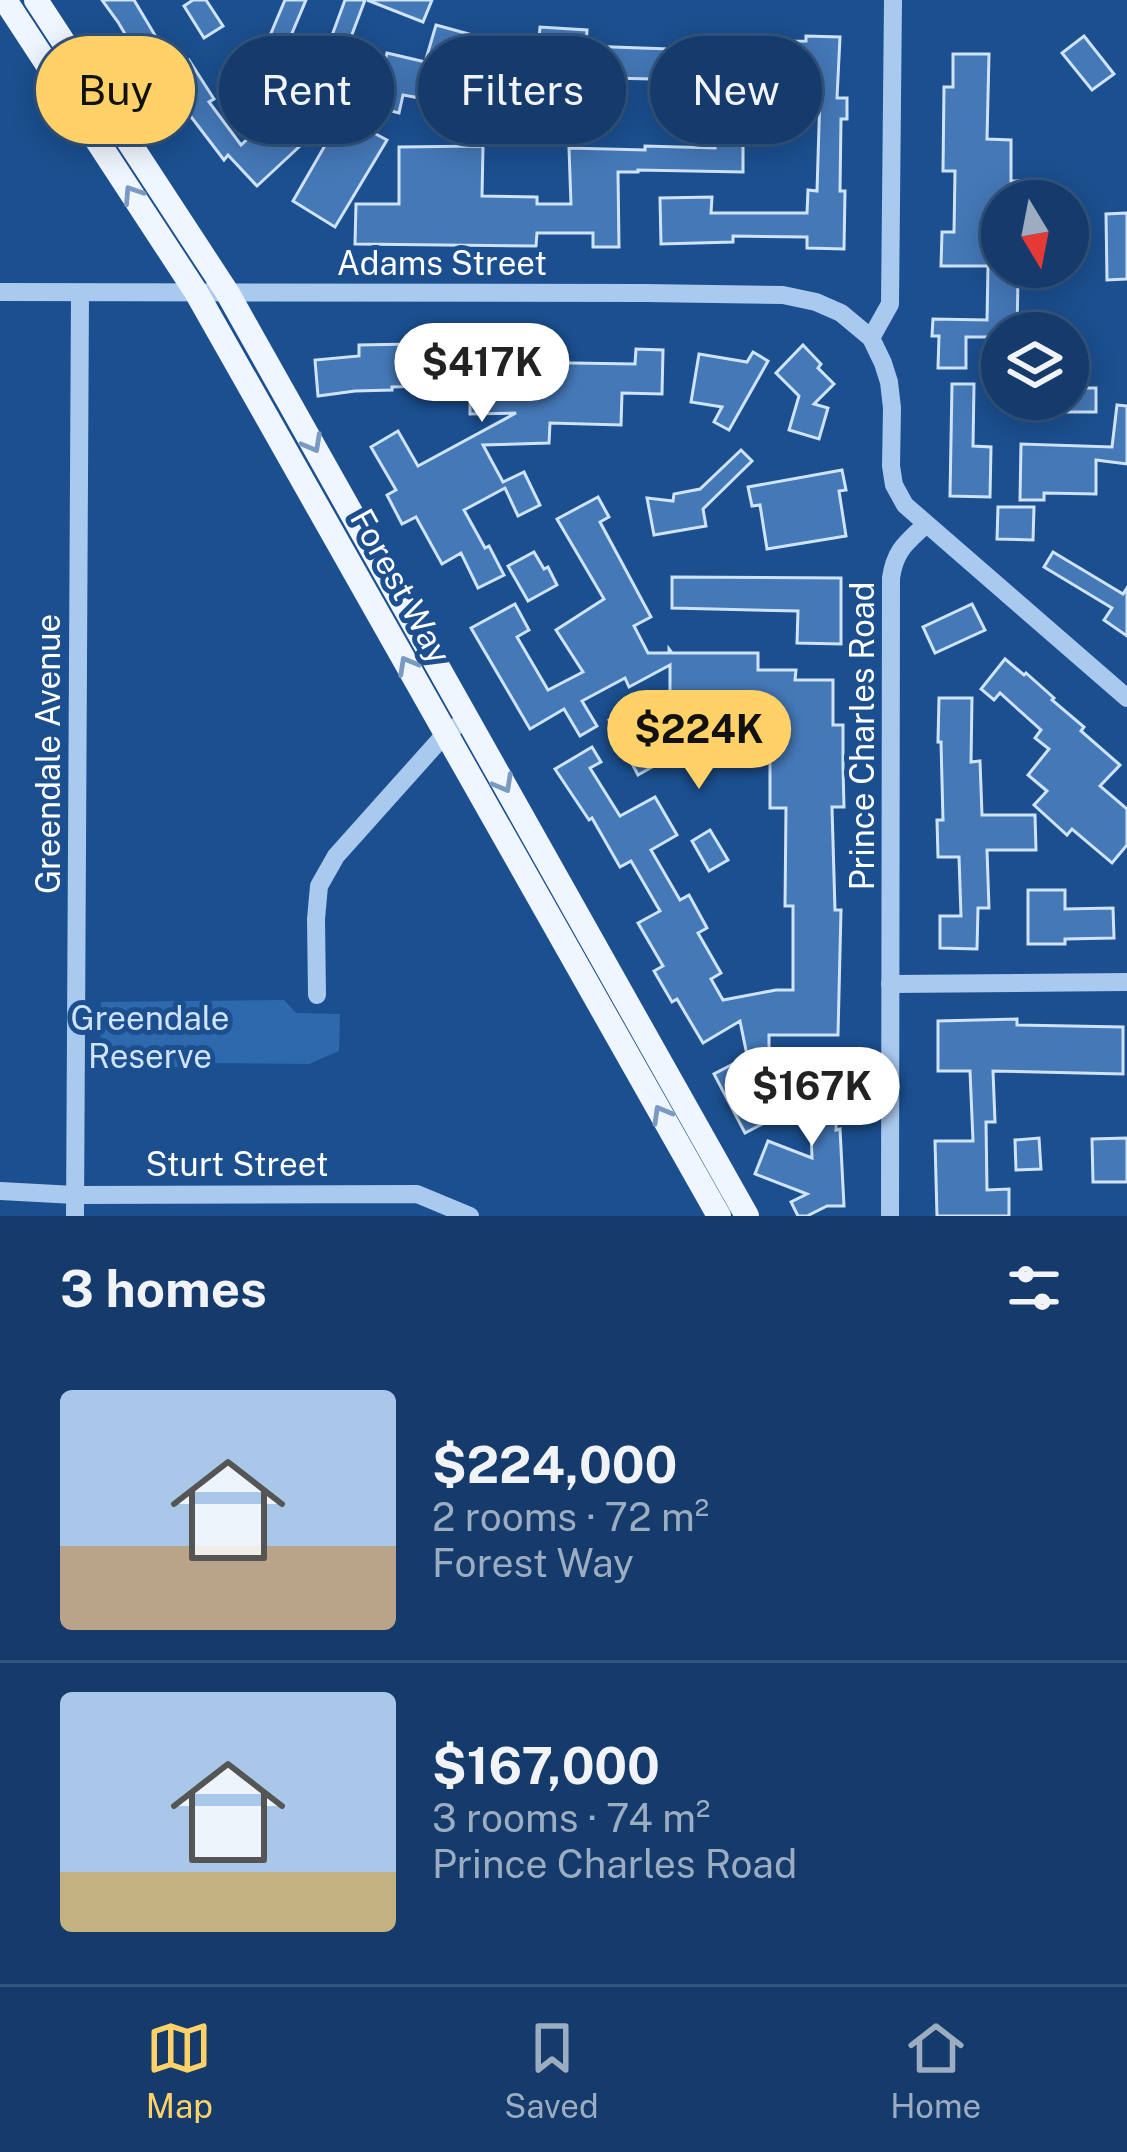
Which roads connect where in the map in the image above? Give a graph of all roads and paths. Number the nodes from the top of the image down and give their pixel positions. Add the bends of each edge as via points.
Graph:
1 (5, 0) edge
2 (35, 0) edge
3 (893, 0) edge
4 (0, 292) edge
5 (80, 292) junction
6 (196, 292) junction
7 (227, 292) junction
8 (872, 338) junction
9 (925, 525) junction
10 (1127, 698) edge
11 (468, 719) junction
12 (446, 733) junction
13 (1127, 982) edge
14 (890, 984) junction
15 (317, 995) dead end
16 (0, 1191) edge
17 (292, 1192) junction
18 (75, 1195) junction
19 (75, 1216) edge
20 (292, 1216) edge
21 (470, 1216) edge
22 (719, 1216) edge
23 (747, 1216) edge
24 (890, 1216) edge

6 -> 1 main road, Forest Way
2 - 7 main road, Forest Way
3 - 8 street via 890,304
4 - 5 street, Adams Street
5 - 6 street, Adams Street
5 - 18 street, Greendale Avenue
6 - 7 street, Adams Street
12 -> 6 main road, Forest Way
7 - 8 street, Adams Street via 783,295 841,313
7 -> 11 main road, Forest Way
8 - 9 street via 889,382 894,485
9 - 10 street
9 - 14 street, Prince Charles Road via 894,560 891,578
11 - 12 street
11 -> 23 main road, Forest Way
12 - 15 street via 336,856 319,886
22 -> 12 main road, Forest Way
13 - 14 street
14 - 24 street, Prince Charles Road
16 - 18 street, Sturt Street
17 - 18 street, Sturt Street
17 - 20 street
17 - 21 street, Sturt Street via 417,1194
18 - 19 street, Greendale Avenue

